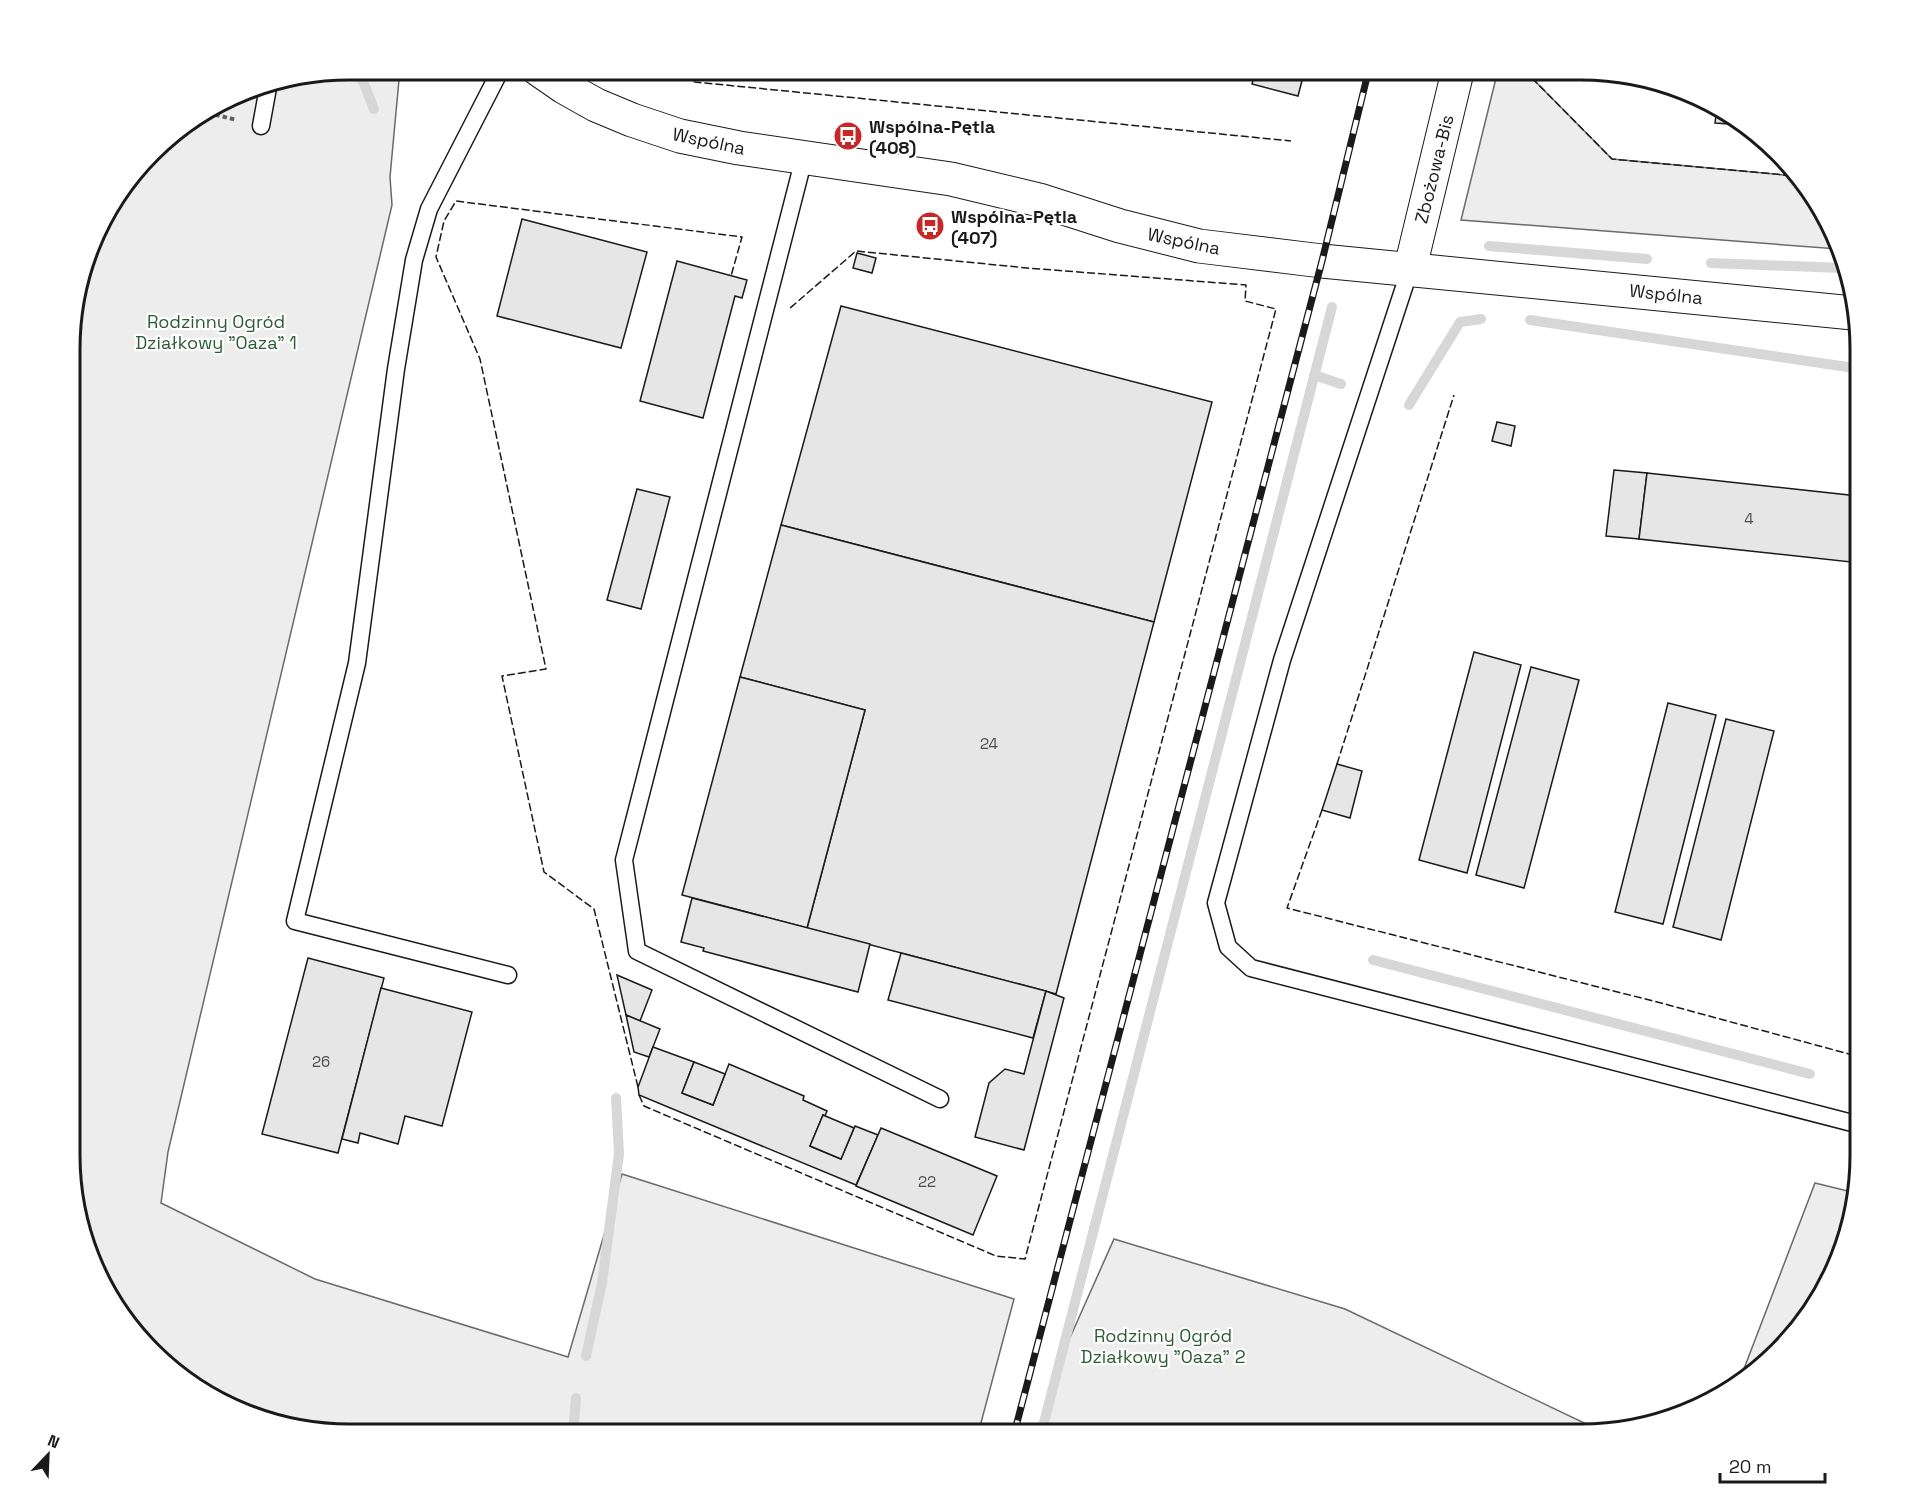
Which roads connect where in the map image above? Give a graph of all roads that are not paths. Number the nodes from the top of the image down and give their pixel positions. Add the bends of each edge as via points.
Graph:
1 (495, 80) edge
2 (554, 80) edge
3 (1455, 80) edge
4 (267, 93) edge
5 (261, 126) dead end
6 (804, 158) junction
7 (1410, 269) junction
8 (1848, 312) edge
9 (508, 975) dead end
10 (940, 1099) dead end
11 (1850, 1122) edge

1 - 9 lane via 429,209 414,260 357,663 295,921
2 - 6 street, Wspólna via 596,105 680,136
3 - 7 street, Zbożowa-Bis
4 - 5 lane
6 - 7 street, Wspólna via 951,179 1199,246
6 - 10 lane via 624,860 637,951
7 - 8 street, Wspólna
7 - 11 lane via 1282,660 1216,903 1228,947 1251,968

